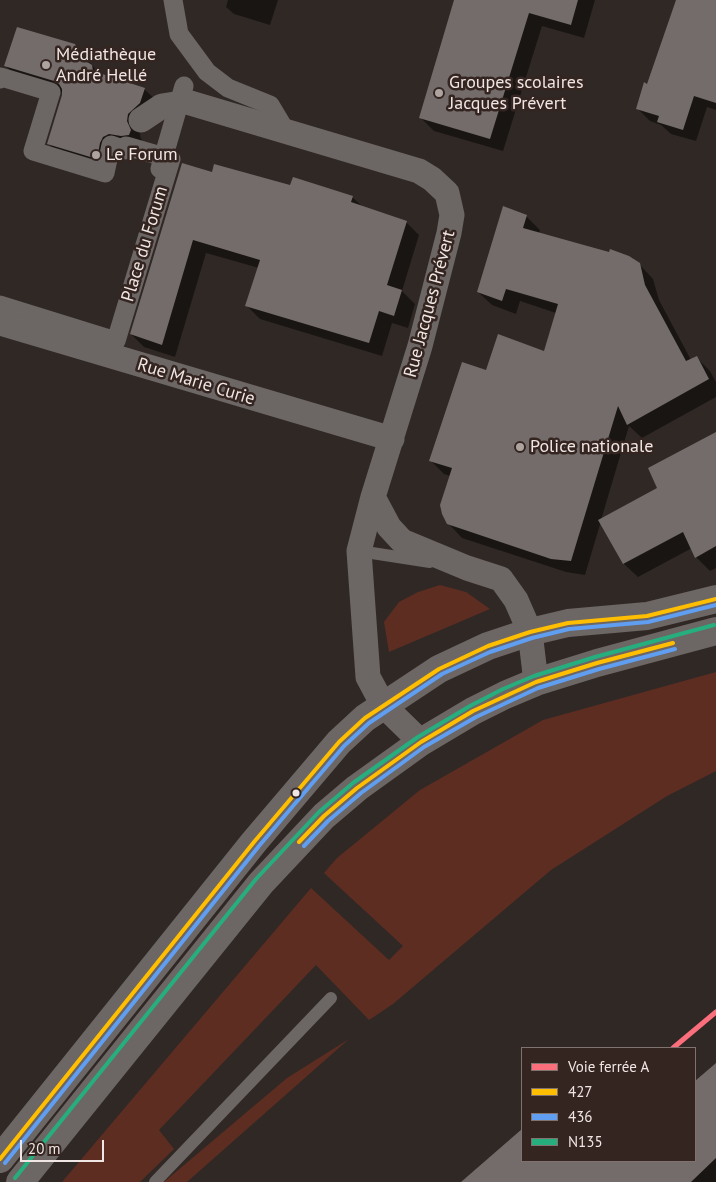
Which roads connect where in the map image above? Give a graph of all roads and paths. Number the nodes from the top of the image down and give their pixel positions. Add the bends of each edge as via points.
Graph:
1 (173, 0) edge
2 (0, 79) edge
3 (184, 86) dead end
4 (141, 120) dead end
5 (285, 130) junction
6 (164, 157) junction
7 (0, 305) edge
8 (0, 323) edge
9 (101, 344) junction
10 (392, 439) junction
11 (373, 497) junction
12 (358, 551) junction
13 (467, 568) junction
14 (716, 599) edge
15 (716, 631) edge
16 (530, 632) junction
17 (536, 682) junction
18 (383, 706) junction
19 (421, 742) junction
20 (331, 998) dead end
21 (0, 1159) edge
22 (20, 1182) edge
23 (155, 1182) edge

1 - 5 street via 179,34 207,72 228,88 270,105
2 - 6 street via 51,92 33,151 105,173 111,145
3 - 6 street
4 - 5 street, Rue Jacques Prévert via 162,106 187,102
5 - 10 street, Rue Jacques Prévert via 419,171 447,193 452,215 449,233
6 - 9 street
7 - 9 street
8 - 9 street, Rue Marie Curie
9 - 10 street, Rue Marie Curie
10 - 11 street, Rue Jacques Prévert
11 - 12 street, Rue Jacques Prévert
11 - 13 street via 389,526 402,541
12 - 13 lane
12 - 18 street, Rue Jacques Prévert via 366,671
13 - 16 street via 501,579 516,600
14 - 16 street via 647,616 568,623
15 - 17 street
16 - 17 street
16 - 18 street via 488,646 439,669
17 - 19 street via 473,711
18 - 19 street, Rue Jacques Prévert
18 - 21 street via 339,742 254,842
19 - 22 street via 324,816 261,883
20 - 23 lane

